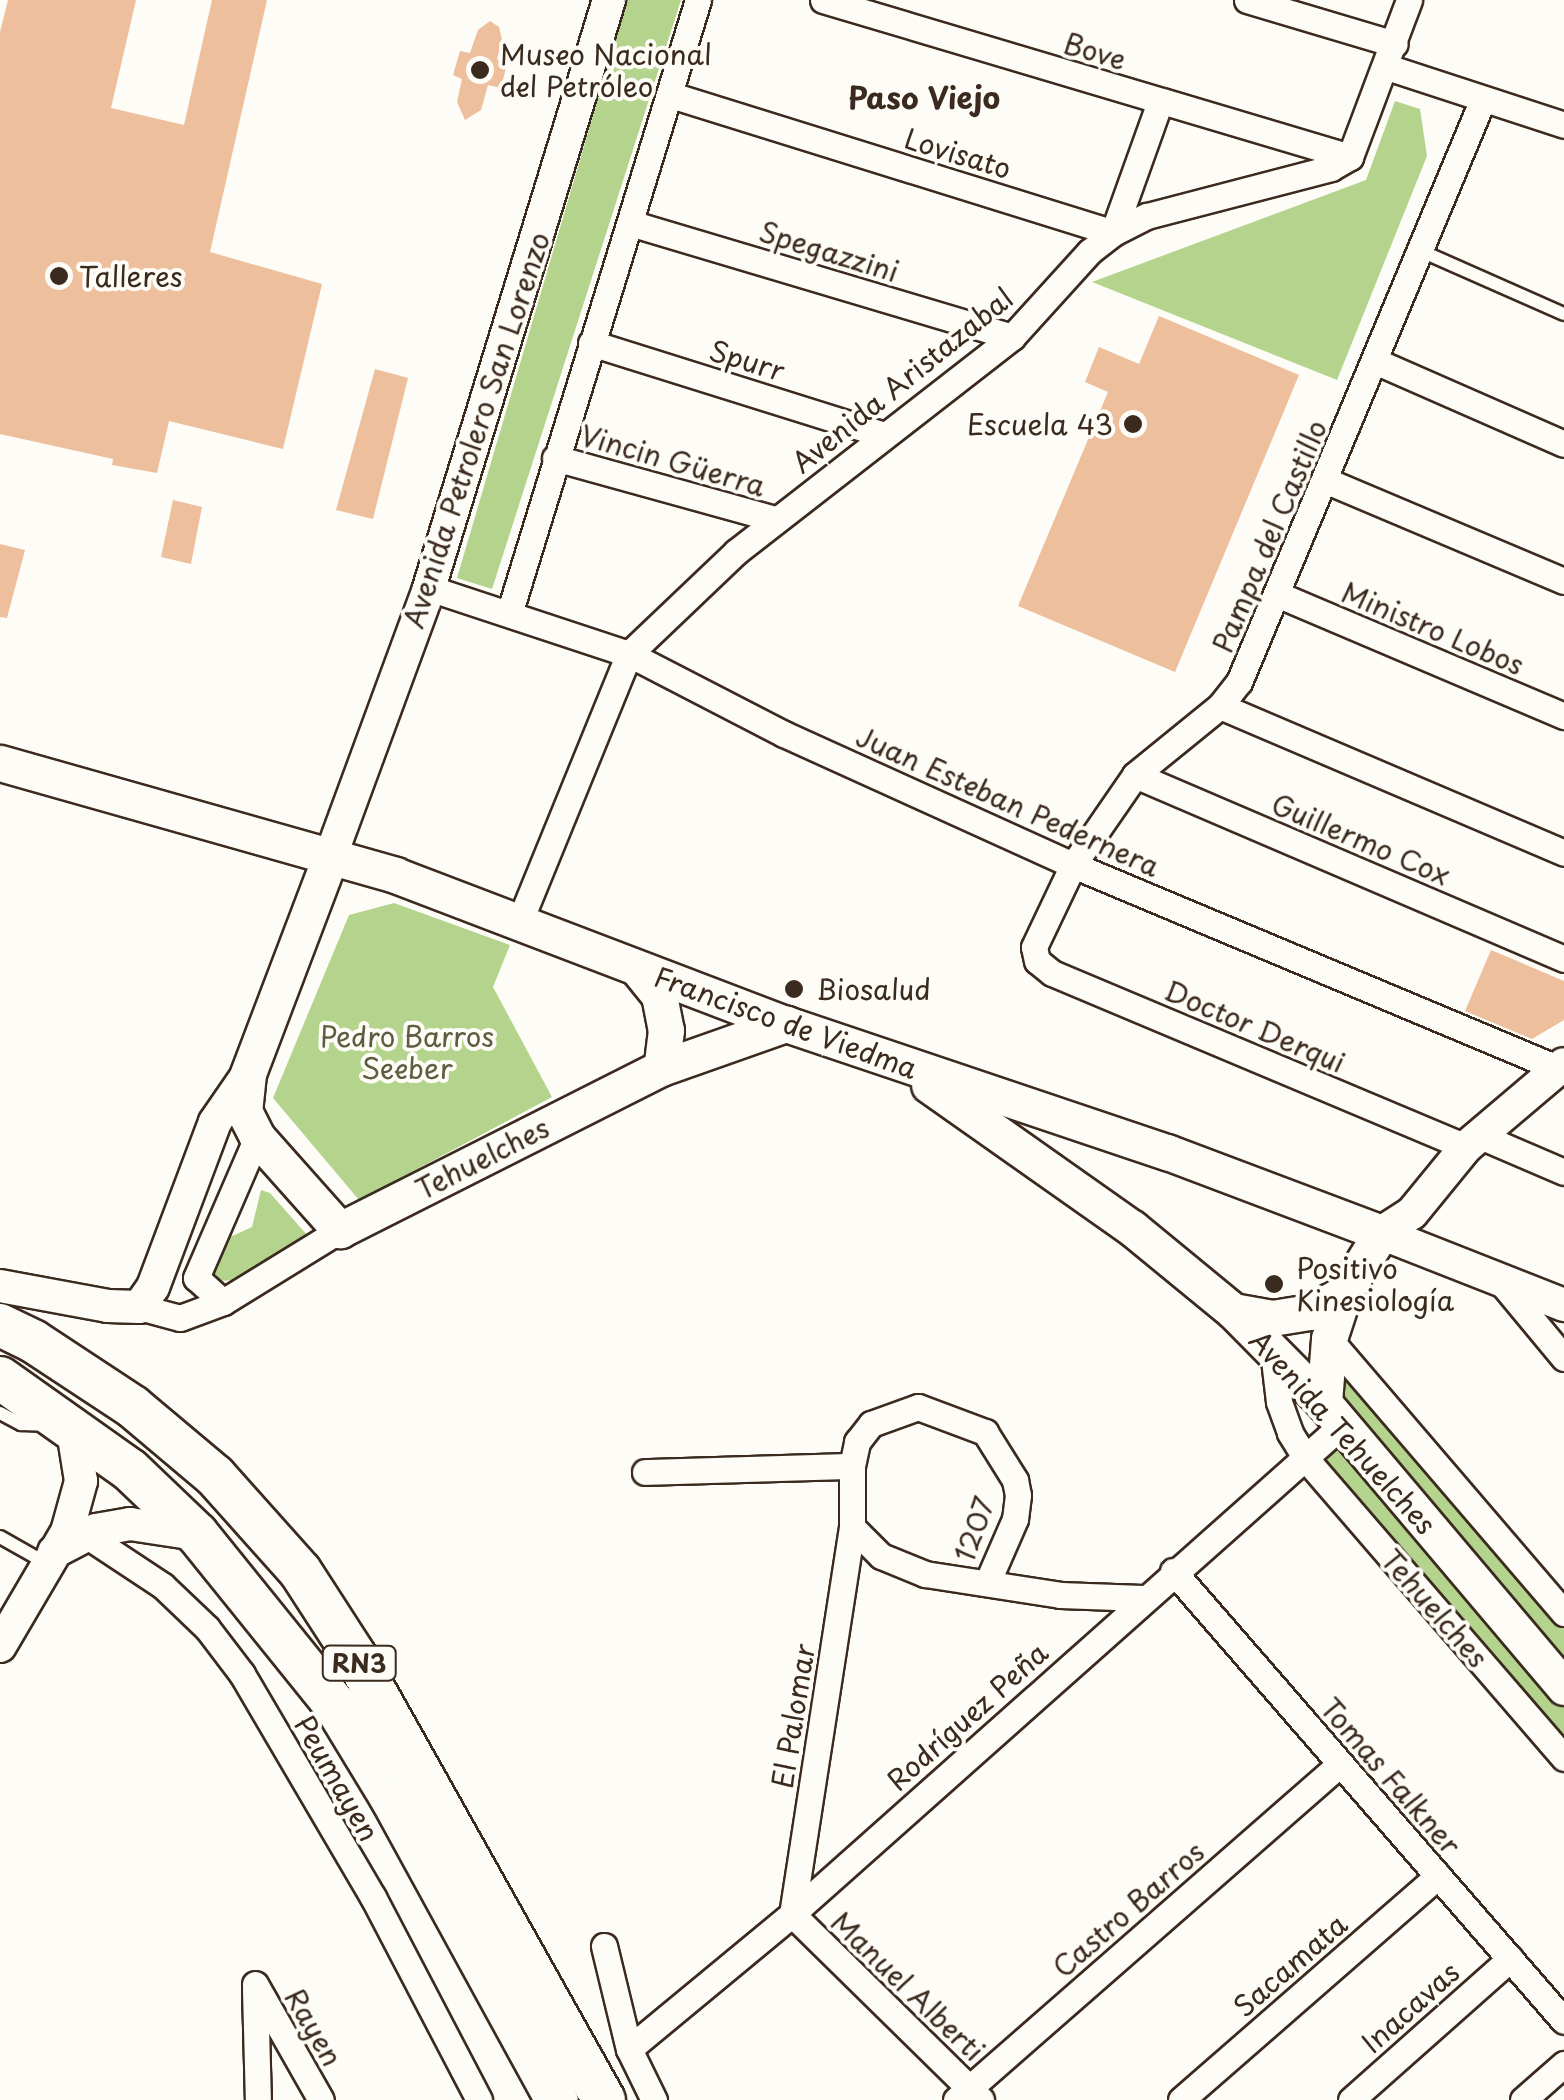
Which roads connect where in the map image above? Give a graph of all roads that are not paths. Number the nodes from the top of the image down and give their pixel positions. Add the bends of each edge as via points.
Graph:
1 (610, 0) edge
2 (698, 0) edge
3 (823, 0) edge
4 (1247, 0) edge
5 (1409, 0) edge
6 (1391, 56) junction
7 (671, 96) junction
8 (1483, 98) junction
9 (1160, 102) junction
10 (1564, 125) edge
11 (1350, 158) junction
12 (630, 223) junction
13 (1113, 233) junction
14 (1422, 251) junction
15 (1564, 314) edge
16 (1012, 337) junction
17 (591, 343) junction
18 (1375, 362) junction
19 (885, 435) junction
20 (1564, 444) edge
21 (556, 458) junction
22 (1326, 481) junction
23 (776, 519) junction
24 (1564, 581) edge
25 (429, 588) junction
26 (1279, 595) junction
27 (510, 611) junction
28 (629, 654) junction
29 (1220, 706) junction
30 (1564, 716) edge
31 (0, 763) edge
32 (1134, 775) junction
33 (1564, 853) edge
34 (330, 855) junction
35 (1073, 865) junction
36 (396, 875) junction
37 (520, 923) junction
38 (305, 929) junction
39 (1034, 947) joint
40 (1564, 959) edge
41 (637, 968) junction
42 (786, 1024) junction
43 (900, 1064) junction
44 (1562, 1067) edge
45 (661, 1068) junction
46 (248, 1074) junction
47 (257, 1137) junction
48 (1473, 1142) junction
49 (1564, 1172) edge
50 (340, 1230) junction
51 (1382, 1233) junction
52 (1498, 1278) junction
53 (0, 1286) edge
54 (1344, 1293) junction
55 (222, 1302) junction
56 (1564, 1305) edge
57 (139, 1307) junction
58 (1233, 1310) junction
59 (0, 1325) edge
60 (1329, 1339) junction
61 (1273, 1351) junction
62 (1564, 1358) edge
63 (0, 1378) edge
64 (0, 1412) edge
65 (1333, 1414) junction
66 (72, 1426) junction
67 (1306, 1458) junction
68 (852, 1466) junction
69 (645, 1472) dead end
70 (852, 1526) junction
71 (197, 1534) junction
72 (86, 1535) junction
73 (0, 1536) edge
74 (50, 1557) junction
75 (1173, 1571) junction
76 (987, 1583) junction
77 (1143, 1598) junction
78 (1564, 1613) edge
79 (0, 1646) edge
80 (1564, 1687) edge
81 (1564, 1758) edge
82 (1340, 1764) junction
83 (1438, 1876) junction
84 (792, 1914) junction
85 (604, 1946) dead end
86 (1510, 1958) junction
87 (1564, 2021) edge
88 (629, 2050) junction
89 (1564, 2064) edge
90 (969, 2096) edge
91 (258, 2100) edge
92 (322, 2100) edge
93 (479, 2100) edge
94 (557, 2100) edge
95 (604, 2100) edge
96 (654, 2100) edge
97 (1181, 2100) edge
98 (1350, 2100) edge
99 (1523, 2100) edge

1 - 25 street, Avenida Petrolero San Lorenzo
2 - 7 street
3 - 9 street, Bove
4 - 6 street
5 - 6 street
6 - 8 street
6 - 11 street
7 - 12 street
7 - 13 street, Lovisato
8 - 10 street
8 - 14 street, Pampa del Castillo
9 - 11 street, Bove
9 - 13 street
11 - 13 street, Avenida Aristazabal via 1147,216
12 - 16 street, Spegazzini
12 - 17 street
13 - 16 street, Avenida Aristazabal
14 - 15 lane
14 - 18 street, Pampa del Castillo
16 - 19 street, Avenida Aristazabal
17 - 19 street, Spurr
17 - 21 street
18 - 20 street
18 - 22 street, Pampa del Castillo
19 - 23 street, Avenida Aristazabal
21 - 23 street, Vincin Güerra
21 - 27 street
22 - 24 street
22 - 26 street, Pampa del Castillo
23 - 28 street, Avenida Aristazabal
25 - 27 street, Juan Esteban Pedernera
25 - 34 street, Avenida Petrolero San Lorenzo
26 - 29 street, Pampa del Castillo via 1239,682
26 - 30 street, Ministro Lobos
27 - 28 street, Juan Esteban Pedernera
28 - 35 street, Juan Esteban Pedernera via 784,734
28 - 37 street, Avenida Aristazabal
29 - 32 street, Pampa del Castillo
29 - 33 street
31 - 34 main road, Francisco de Viedma
32 - 35 street, Pampa del Castillo
32 - 40 street, Guillermo Cox
34 - 36 main road, Francisco de Viedma
34 - 38 main road
35 - 39 street, Pampa del Castillo
35 - 44 street, Juan Esteban Pedernera
36 - 37 main road, Francisco de Viedma
36 - 38 main road via 360,883 329,902
37 - 41 main road, Francisco de Viedma
38 - 46 main road
39 - 48 street, Doctor Derqui via 1037,961 1052,973
41 - 42 main road, Francisco de Viedma
41 - 45 main road via 658,995 666,1030
42 - 43 main road, Francisco de Viedma
42 - 45 main road, Tehuelches
43 - 51 main road, Francisco de Viedma via 1167,1152
43 - 58 main road, Avenida Tehuelches via 1132,1228
44 - 48 street
45 - 50 main road, Tehuelches
46 - 47 main road via 244,1111
46 - 57 street via 215,1122 153,1287
47 - 50 main road
47 - 55 street via 196,1278
48 - 49 street, Doctor Derqui
48 - 51 street via 1412,1214
50 - 55 street, Tehuelches
51 - 52 street, Francisco de Viedma
51 - 54 main road
52 - 56 street, Francisco de Viedma
52 - 62 street
53 - 57 street
54 - 58 main road via 1310,1312 1272,1318
54 - 60 main road
55 - 57 street, Tehuelches via 180,1318
58 - 61 main road, Avenida Tehuelches
59 - 95 highway, RN3 via 133,1407 216,1476 300,1571 355,1656
60 - 65 main road
60 - 78 street
61 - 65 main road, Avenida Tehuelches
61 - 67 street, Tehuelches via 1279,1402
63 - 66 highway, RN3
64 - 66 lane via 20,1424
65 - 67 street, Rodríguez Peña
65 - 80 main road, Avenida Tehuelches
66 - 71 highway, RN3
66 - 74 street via 81,1482 67,1532
67 - 75 street, Rodríguez Peña
67 - 81 street, Tehuelches
68 - 69 street
68 - 70 street, 1207
68 - 76 street, 1207 via 871,1424 918,1408 985,1432 1018,1495
70 - 76 street, 1207 via 881,1556 902,1566
70 - 84 street, El Palomar
71 - 72 street via 130,1524
71 - 94 highway, RN3 via 335,1705
72 - 74 street
72 - 93 street, Peumayen via 164,1586 208,1628 242,1674 373,1897
73 - 74 lane
74 - 79 street
75 - 77 street, Rodríguez Peña
75 - 82 street, Tomas Falkner
76 - 77 street, 1207 via 1060,1596
77 - 84 street, Rodríguez Peña
82 - 83 street, Tomas Falkner
82 - 90 street, Castro Barros
83 - 86 street, Tomas Falkner
83 - 97 street, Sacamata
84 - 88 street, Rodríguez Peña
84 - 90 street, Manuel Alberti
85 - 88 street
86 - 87 street, Tomas Falkner
86 - 98 street, Inacavas
88 - 96 street
89 - 99 street
91 - 92 street, Rayen via 255,1984

